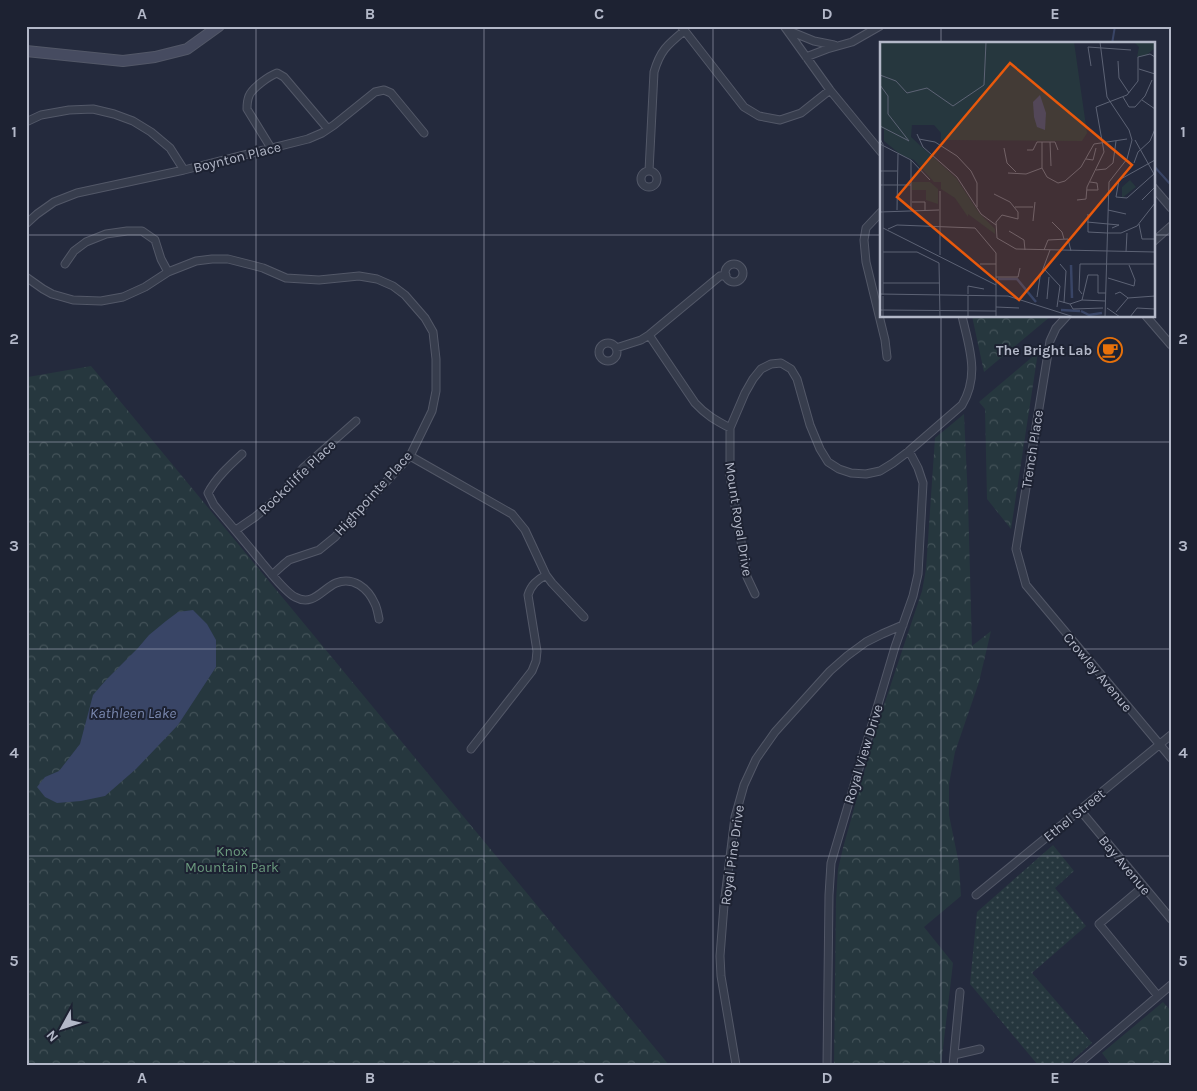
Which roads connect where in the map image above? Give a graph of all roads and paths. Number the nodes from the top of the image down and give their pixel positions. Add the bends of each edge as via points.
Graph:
1 (219, 26) edge
2 (880, 26) edge
3 (786, 28) edge
4 (682, 29) edge
5 (836, 46) junction
6 (26, 50) edge
7 (806, 57) junction
8 (830, 90) junction
9 (26, 122) edge
10 (328, 129) junction
11 (424, 133) dead end
12 (271, 148) junction
13 (880, 151) edge
14 (184, 170) junction
15 (649, 171) dead end
16 (1154, 188) edge
17 (1171, 208) edge
18 (880, 213) edge
19 (26, 224) edge
20 (1171, 226) edge
21 (1154, 241) edge
22 (65, 264) dead end
23 (168, 272) junction
24 (726, 275) dead end
25 (26, 277) edge
26 (962, 318) edge
27 (1065, 318) edge
28 (1148, 318) edge
29 (649, 335) junction
30 (1171, 346) edge
31 (616, 348) dead end
32 (887, 357) dead end
33 (356, 421) dead end
34 (730, 428) junction
35 (909, 451) junction
36 (242, 454) dead end
37 (410, 456) junction
38 (236, 530) junction
39 (272, 574) junction
40 (546, 575) junction
41 (1026, 586) joint
42 (754, 594) dead end
43 (584, 617) dead end
44 (379, 619) dead end
45 (903, 625) junction
46 (1171, 735) edge
47 (1159, 744) junction
48 (471, 749) dead end
49 (1171, 758) edge
50 (1080, 810) junction
51 (1144, 886) junction
52 (976, 895) dead end
53 (1171, 919) edge
54 (1171, 985) edge
55 (960, 992) dead end
56 (1158, 996) junction
57 (980, 1049) dead end
58 (954, 1055) junction
59 (736, 1065) edge
60 (827, 1065) edge
61 (953, 1065) edge
62 (1077, 1065) edge

1 - 6 main road via 187,48 156,57 123,61
2 - 5 street via 852,42
3 - 5 street via 814,41
3 - 7 street
4 - 8 street via 744,107 759,116 780,120 801,113
4 - 15 street via 658,58 654,72
5 - 7 street
7 - 8 street
8 - 13 street
9 - 14 street via 41,115 69,110 93,109 114,114 152,132 170,148
10 - 11 street, Boynton Place via 375,92 384,90
10 - 12 street, Boynton Place via 308,139
10 - 12 street via 277,72 251,92 247,102 247,109
12 - 14 street, Boynton Place
14 - 19 street, Boynton Place via 77,193 54,202
16 - 17 street
18 - 32 street via 866,228 864,240
20 - 21 street
22 - 23 street via 86,242 106,234 142,231 155,240
23 - 25 street, Highpointe Place via 123,297 101,301 73,300 52,294
23 - 37 street, Highpointe Place via 196,261 228,259 286,278 319,280 359,276 377,279 405,295 426,318 433,332 436,359 436,391 432,410
24 - 29 street via 720,276
26 - 35 street, Mount Royal Drive via 972,363 968,395 962,405
27 - 41 street, Trench Place via 1050,341 1016,549
28 - 30 street
29 - 31 street
29 - 34 street via 695,403
33 - 38 street, Rockcliffe Place via 303,468 281,495
34 - 35 street, Mount Royal Drive via 753,379 761,369 781,363 791,369 797,379 810,425 828,462 851,473 866,474 880,471
34 - 42 street, Mount Royal Drive via 730,476 747,577
35 - 45 street, Royal View Drive via 923,483 918,574
36 - 38 street via 221,474 208,493
37 - 39 street, Highpointe Place via 319,550 289,560
37 - 40 street via 512,514 526,530
38 - 39 street
39 - 44 street via 294,597 300,599 318,597 335,583 356,582 367,590
40 - 43 street
40 - 48 street via 535,582 528,595 537,651 532,671
41 - 47 street, Crowley Avenue
45 - 59 street, Royal Pine Drive via 866,642 830,671 775,732 744,785 735,817 720,956
45 - 60 street, Royal View Drive via 830,863
46 - 47 street, Ethel Street
47 - 49 street, Crowley Avenue
47 - 50 street, Ethel Street
50 - 51 street, Bay Avenue
50 - 52 street, Ethel Street
51 - 53 street, Bay Avenue
51 - 56 street via 1099,924
54 - 56 street
55 - 58 street
56 - 62 street
57 - 58 street
58 - 61 street

